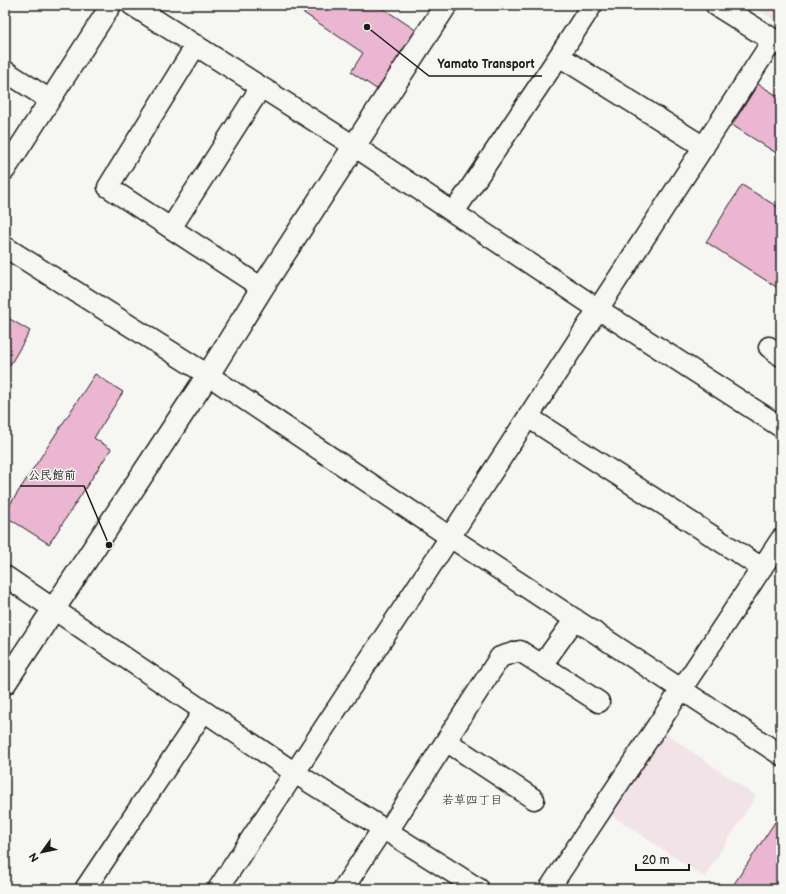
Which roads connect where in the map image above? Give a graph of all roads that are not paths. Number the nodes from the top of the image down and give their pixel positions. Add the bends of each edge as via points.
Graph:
1 (110, 5) edge
2 (132, 5) edge
3 (446, 5) edge
4 (592, 5) edge
5 (716, 5) edge
6 (777, 43) edge
7 (196, 45) junction
8 (559, 56) junction
9 (5, 71) edge
10 (261, 87) junction
11 (50, 100) junction
12 (354, 146) junction
13 (704, 147) junction
14 (5, 170) edge
15 (454, 212) junction
16 (171, 228) junction
17 (5, 247) edge
18 (262, 288) junction
19 (598, 309) junction
20 (208, 375) junction
21 (528, 417) junction
22 (781, 427) edge
23 (450, 537) junction
24 (779, 548) edge
25 (762, 568) junction
26 (5, 576) edge
27 (54, 608) junction
28 (575, 619) junction
29 (542, 665) junction
30 (5, 682) edge
31 (681, 689) junction
32 (599, 702) dead end
33 (204, 711) junction
34 (446, 741) junction
35 (781, 755) edge
36 (295, 773) junction
37 (534, 799) dead end
38 (385, 830) junction
39 (85, 889) edge
40 (218, 889) edge
41 (343, 889) edge
42 (479, 889) edge
43 (549, 889) edge

1 - 11 street
2 - 7 street
3 - 12 street
4 - 8 street
5 - 6 street
6 - 13 street
7 - 10 street
7 - 16 street via 108,187
8 - 13 street
8 - 15 street
9 - 11 street
10 - 12 street
10 - 16 street
11 - 14 street
12 - 15 street
12 - 18 street
13 - 19 street
15 - 19 street
16 - 18 street
17 - 20 street
18 - 20 street
19 - 21 street
19 - 22 street
20 - 23 street
20 - 27 street
21 - 23 street
21 - 25 street
23 - 28 street
23 - 36 street
24 - 25 street
25 - 31 street
26 - 27 street
27 - 30 street
27 - 33 street
28 - 29 street
28 - 31 street
29 - 32 street
29 - 34 street via 520,651 500,657
31 - 35 street
31 - 43 street
33 - 36 street
33 - 39 street
34 - 37 street
34 - 38 street
36 - 38 street
36 - 40 street
38 - 41 street
38 - 42 street

